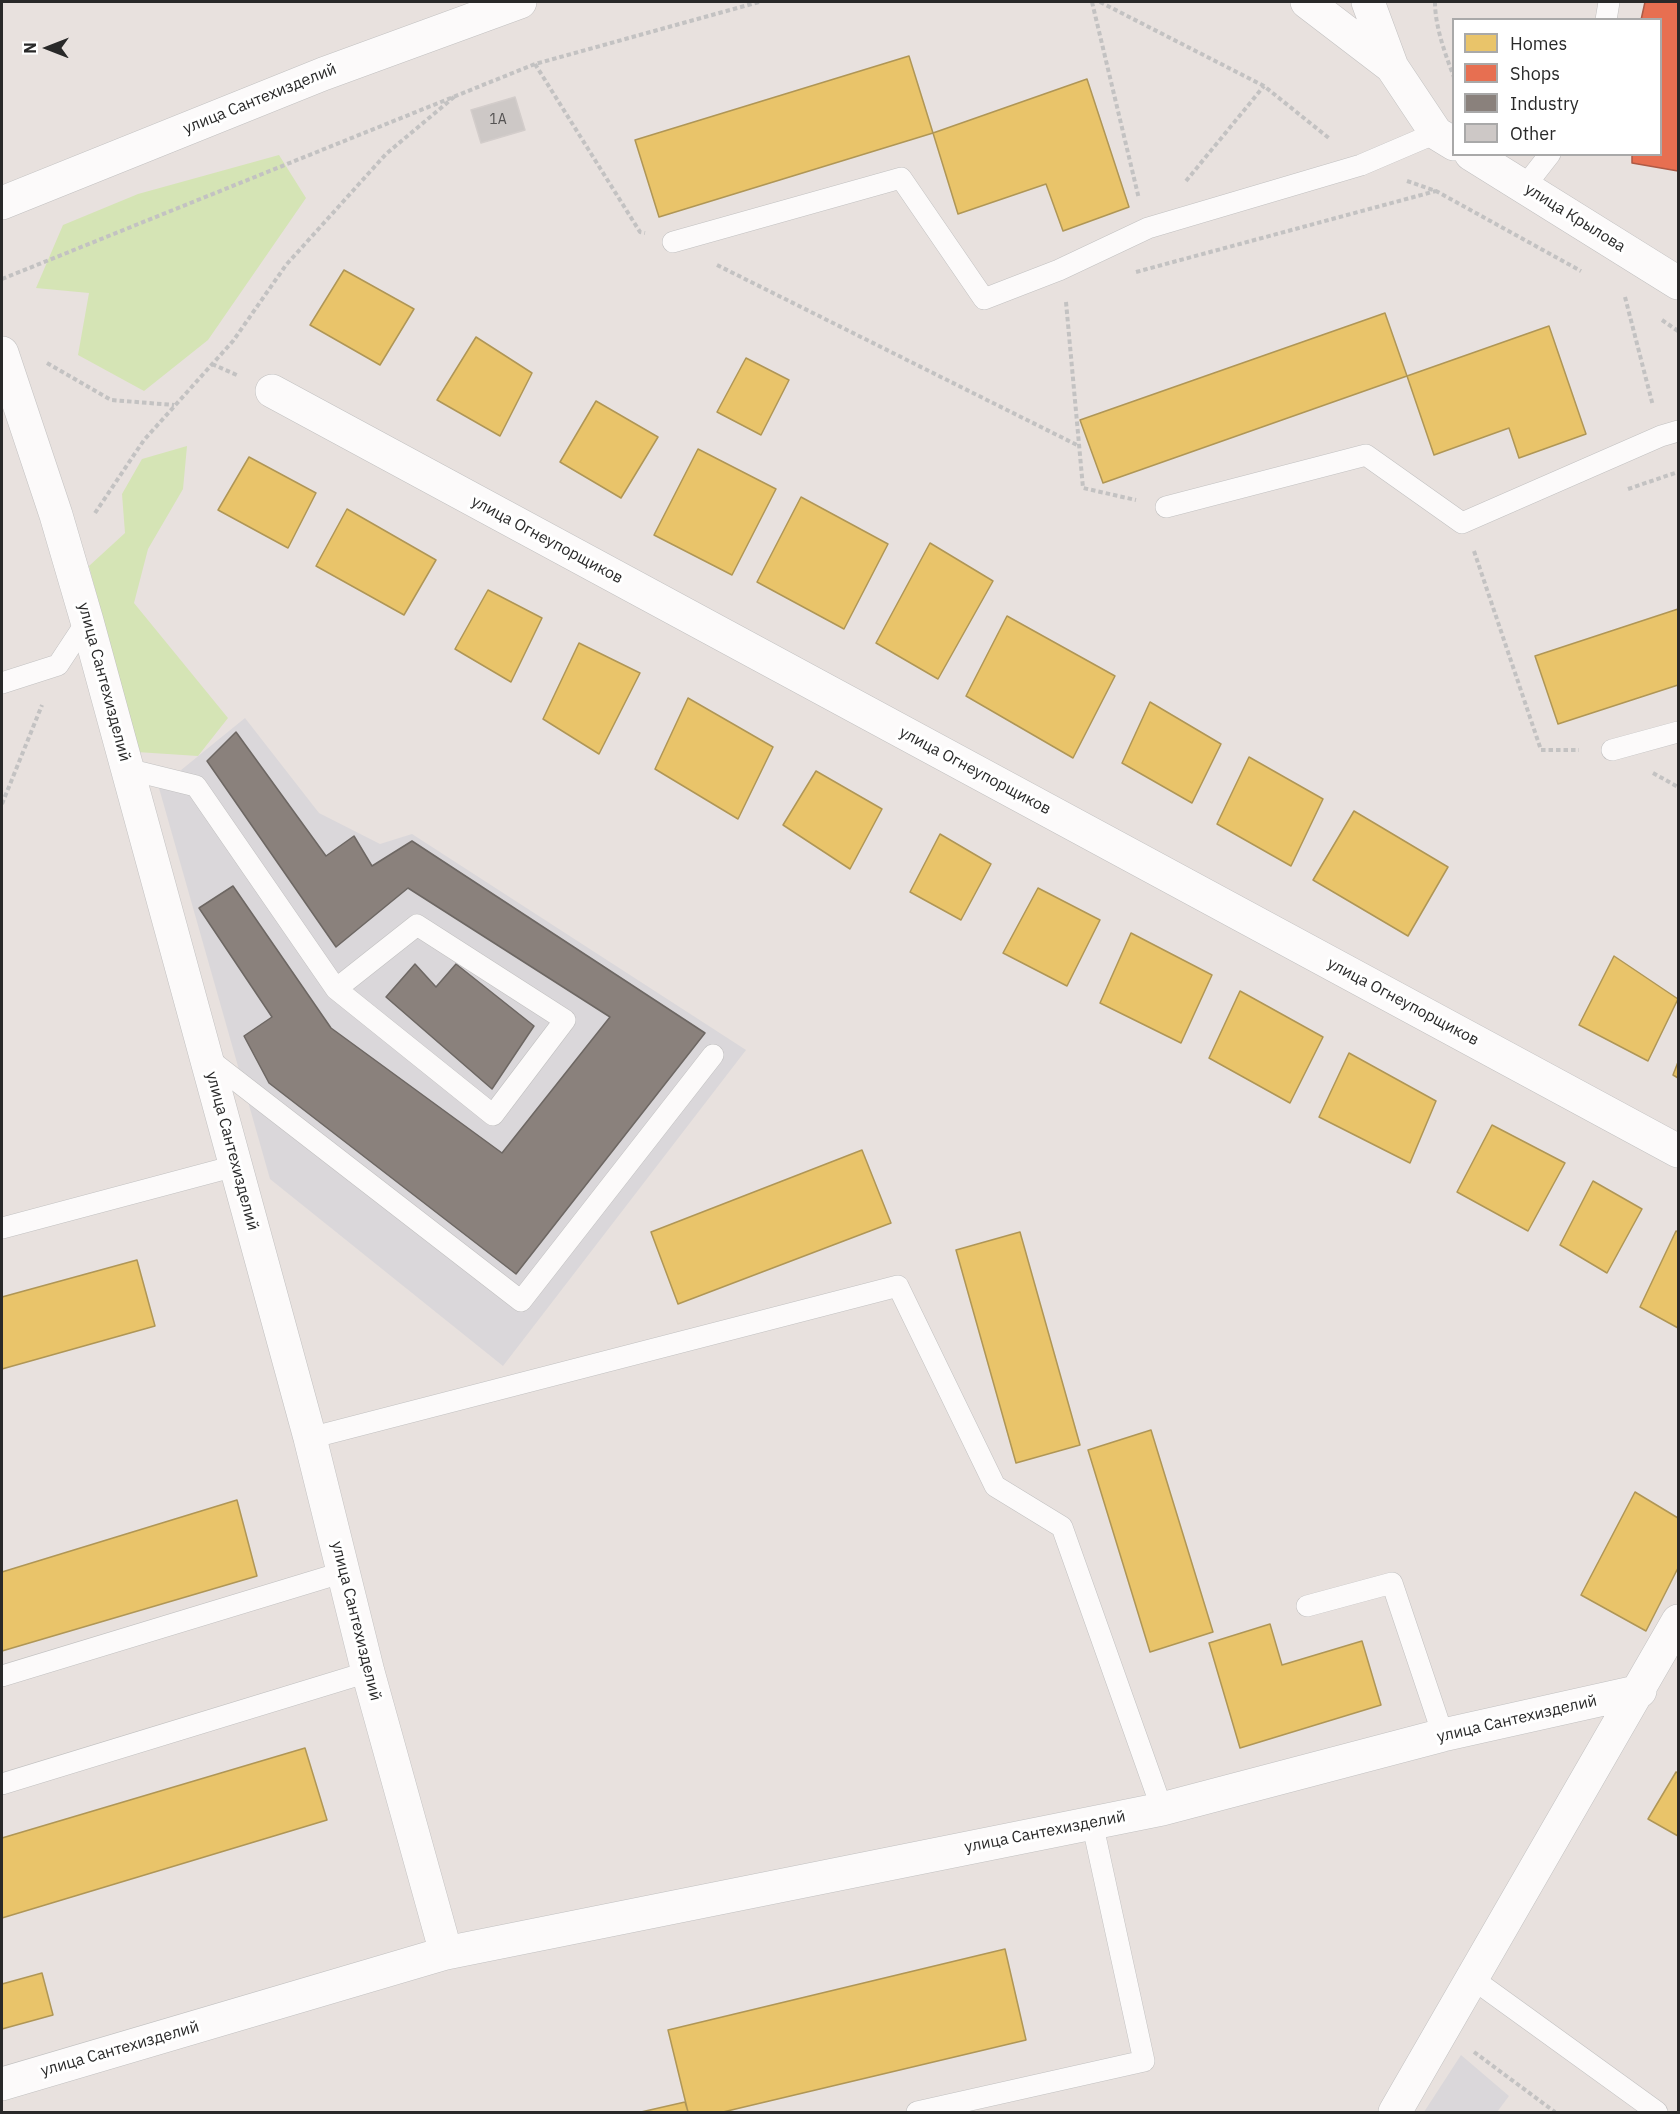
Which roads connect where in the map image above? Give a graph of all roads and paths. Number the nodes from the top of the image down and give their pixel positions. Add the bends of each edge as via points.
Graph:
1 (520, 2) edge
2 (759, 2) edge
3 (1092, 2) edge
4 (1307, 2) edge
5 (1368, 2) edge
6 (1435, 2) edge
7 (1609, 2) edge
8 (1606, 18) edge
9 (535, 64) junction
10 (1392, 68) junction
11 (1452, 70) edge
12 (1264, 86) dead end
13 (454, 97) junction
14 (1445, 139) edge
15 (1475, 156) edge
16 (1548, 156) edge
17 (1184, 184) dead end
18 (1525, 186) junction
19 (1436, 190) dead end
20 (2, 203) edge
21 (1148, 228) junction
22 (673, 242) junction
23 (1059, 270) junction
24 (1132, 273) dead end
25 (2, 279) edge
26 (1678, 283) edge
27 (1625, 296) dead end
28 (2, 353) edge
29 (41, 360) dead end
30 (272, 391) dead end
31 (174, 405) junction
32 (1670, 433) edge
33 (1079, 446) junction
34 (1166, 507) joint
35 (1462, 523) junction
36 (74, 576) junction
37 (87, 621) junction
38 (58, 665) junction
39 (2, 683) edge
40 (1678, 732) edge
41 (1612, 750) joint
42 (127, 769) junction
43 (2, 804) edge
44 (336, 989) junction
45 (712, 1054) dead end
46 (206, 1057) junction
47 (1678, 1150) edge
48 (235, 1166) junction
49 (2, 1228) edge
50 (310, 1438) junction
51 (344, 1572) junction
52 (1307, 1606) dead end
53 (1678, 1621) edge
54 (368, 1672) junction
55 (2, 1676) edge
56 (1640, 1691) junction
57 (1443, 1735) junction
58 (2, 1784) edge
59 (1162, 1809) junction
60 (1092, 1821) junction
61 (446, 1953) junction
62 (1473, 1979) junction
63 (1443, 2030) junction
64 (2, 2084) edge
65 (917, 2112) edge
66 (1395, 2112) edge
67 (1555, 2112) edge
68 (1657, 2112) edge

1 - 20 street, улица Сантехизделий via 323,74
2 - 9 path
3 - 21 path
4 - 10 street
5 - 10 street
6 - 11 path
7 - 8 lane
9 - 13 path
9 - 22 path via 640,232
10 - 14 street
12 - 17 path
13 - 25 path
13 - 31 path via 386,154 286,265 233,341
14 - 21 lane
15 - 18 street, улица Крылова
16 - 18 lane
18 - 26 street, улица Крылова
19 - 24 path
21 - 23 lane
22 - 23 lane via 901,178 984,299
22 - 33 path
23 - 33 path via 1065,291
27 - 32 path
28 - 36 street, улица Сантехизделий
29 - 31 path via 111,400
30 - 47 street, улица Огнеупорщиков
31 - 36 path via 144,440 95,513
32 - 35 lane
33 - 34 path via 1083,488
34 - 35 lane via 1366,455
35 - 41 path via 1541,750
36 - 37 street, улица Сантехизделий
37 - 38 lane
37 - 42 street, улица Сантехизделий
38 - 39 lane
38 - 43 path
40 - 41 lane
42 - 44 lane via 196,786
42 - 46 street, улица Сантехизделий
44 - 44 lane via 493,1115 565,1020 417,925
45 - 46 lane via 521,1301
46 - 48 street, улица Сантехизделий
48 - 49 lane
48 - 50 street, улица Сантехизделий
50 - 51 street, улица Сантехизделий
50 - 59 lane via 898,1286 995,1486 1062,1527
51 - 54 street, улица Сантехизделий
51 - 55 lane
52 - 57 lane via 1392,1583
53 - 56 street
54 - 58 lane
54 - 61 street, улица Сантехизделий
56 - 57 street, улица Сантехизделий
56 - 62 street
57 - 59 street, улица Сантехизделий
59 - 60 street, улица Сантехизделий
60 - 61 street, улица Сантехизделий
60 - 65 lane via 1144,2061
61 - 64 street, улица Сантехизделий
62 - 63 street
62 - 68 lane
63 - 66 street
63 - 67 path

